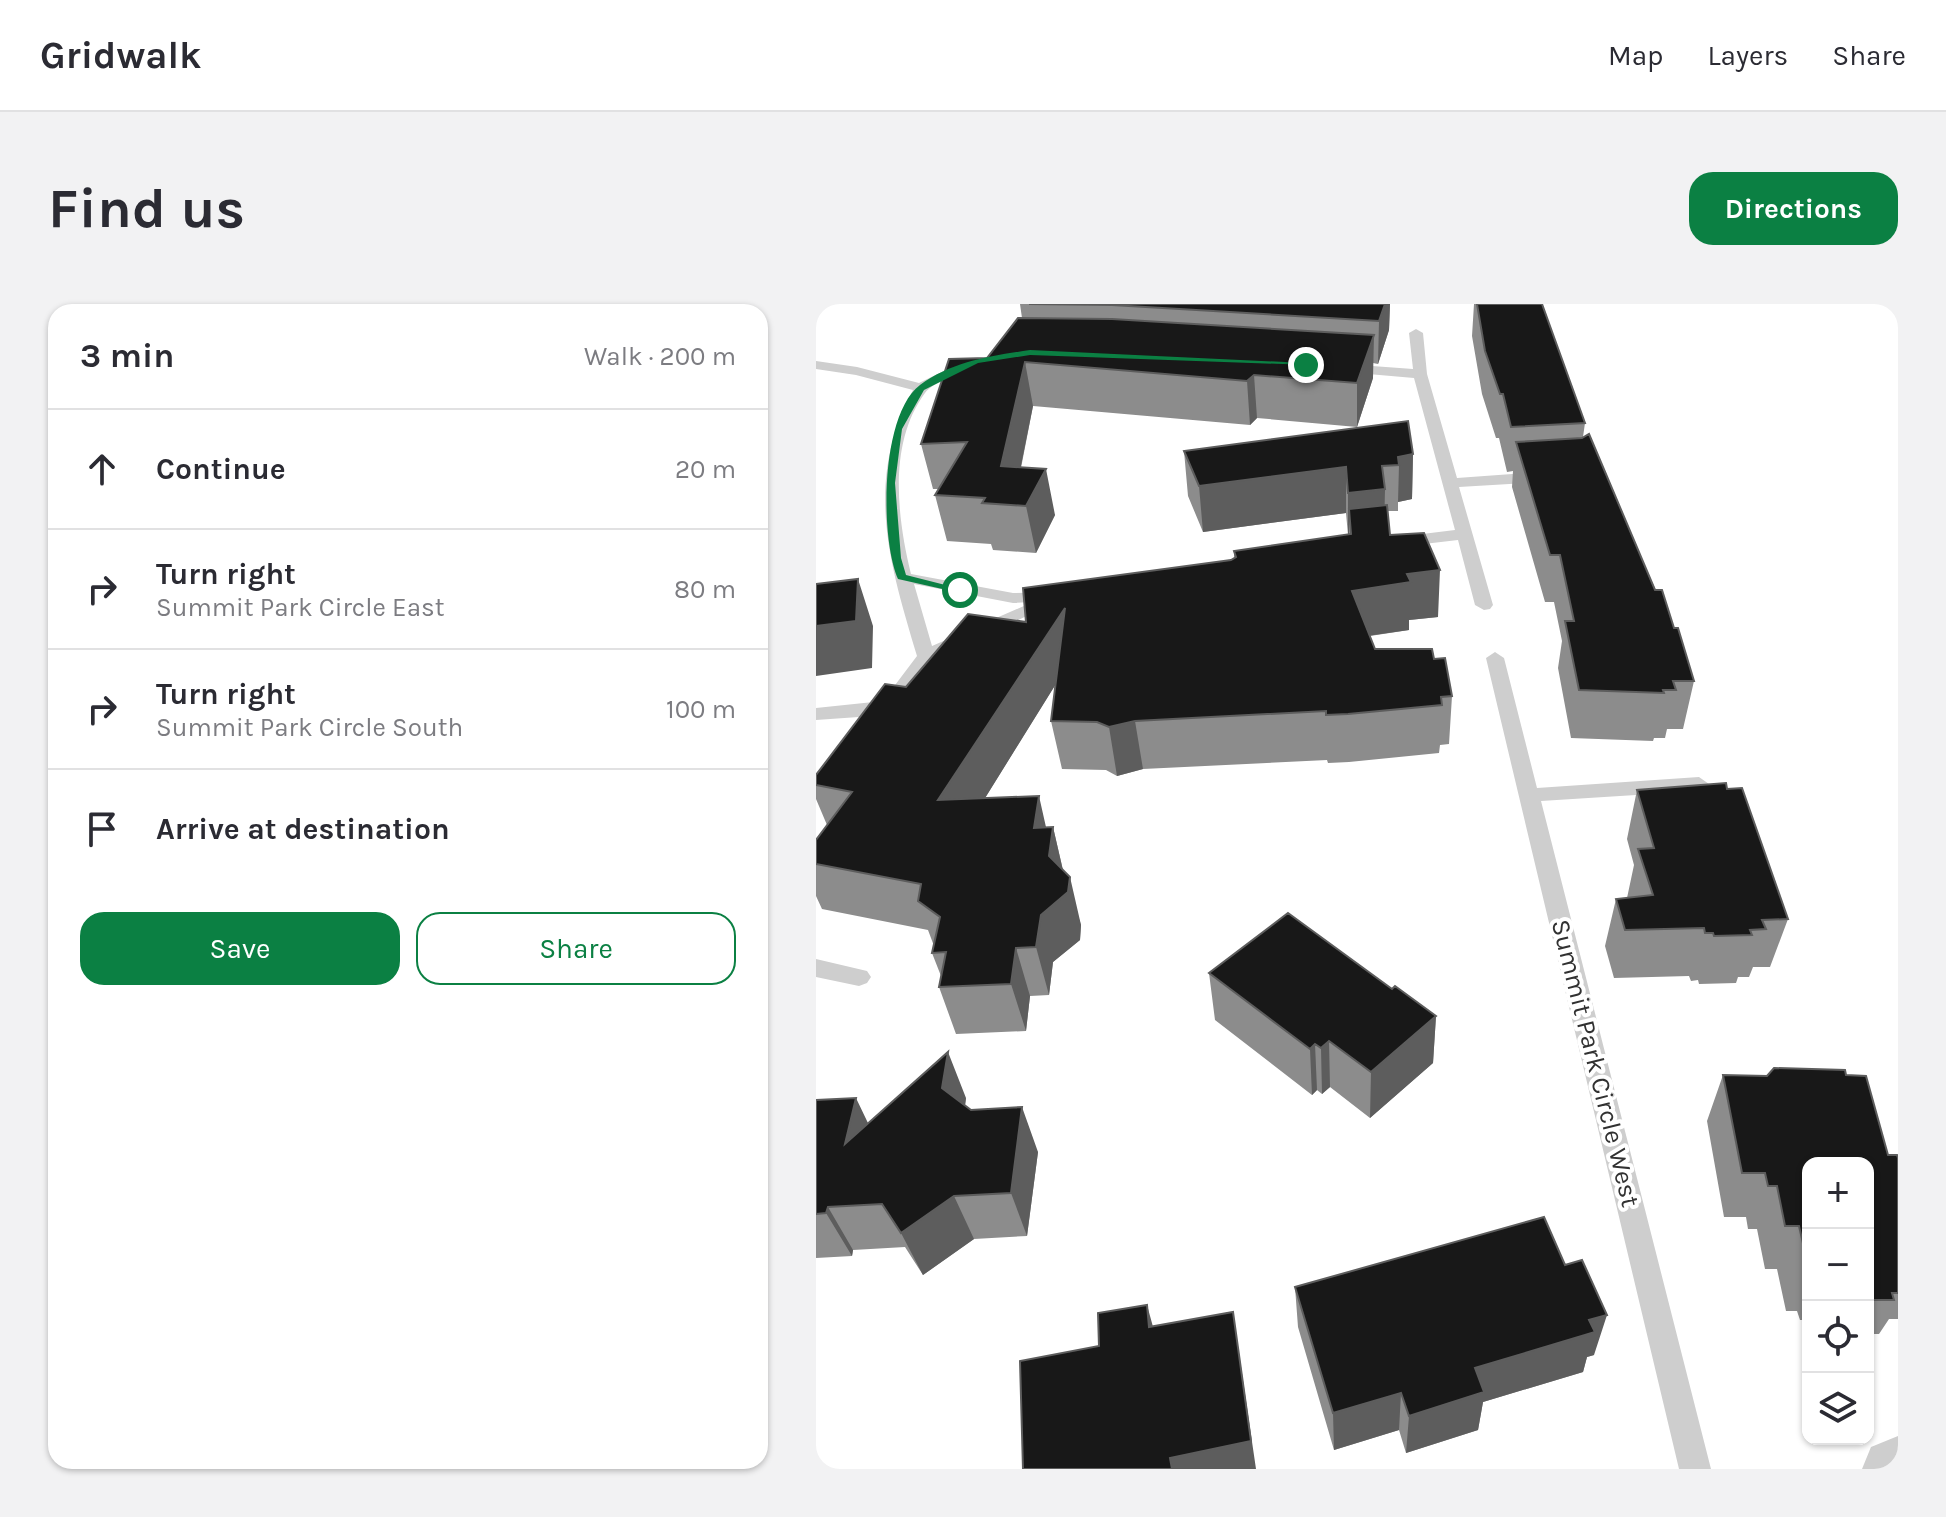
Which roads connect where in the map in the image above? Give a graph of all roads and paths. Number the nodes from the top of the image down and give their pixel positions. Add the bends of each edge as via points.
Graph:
1 (1416, 333) dead end
2 (990, 359) edge
3 (816, 365) edge
4 (1334, 368) edge
5 (1420, 374) junction
6 (921, 388) junction
7 (1560, 476) edge
8 (1450, 483) junction
9 (1464, 534) junction
10 (1374, 545) edge
11 (902, 577) junction
12 (1484, 605) dead end
13 (926, 656) junction
14 (1495, 658) dead end
15 (889, 707) junction
16 (816, 714) edge
17 (871, 729) edge
18 (1699, 784) edge
19 (1531, 795) junction
20 (816, 968) edge
21 (859, 977) dead end
22 (1695, 1469) edge

1 - 5 lane
2 - 6 lane
3 - 6 lane
4 - 5 lane
5 - 8 lane
6 - 11 lane via 898,429 890,483
7 - 8 lane
8 - 9 lane
9 - 10 lane
9 - 12 lane
11 - 13 lane
11 - 13 lane via 1013,598 1065,595
13 - 15 lane
14 - 19 lane, Summit Park Circle West
15 - 16 lane
15 - 17 lane
18 - 19 lane
19 - 22 lane, Summit Park Circle West
20 - 21 lane

